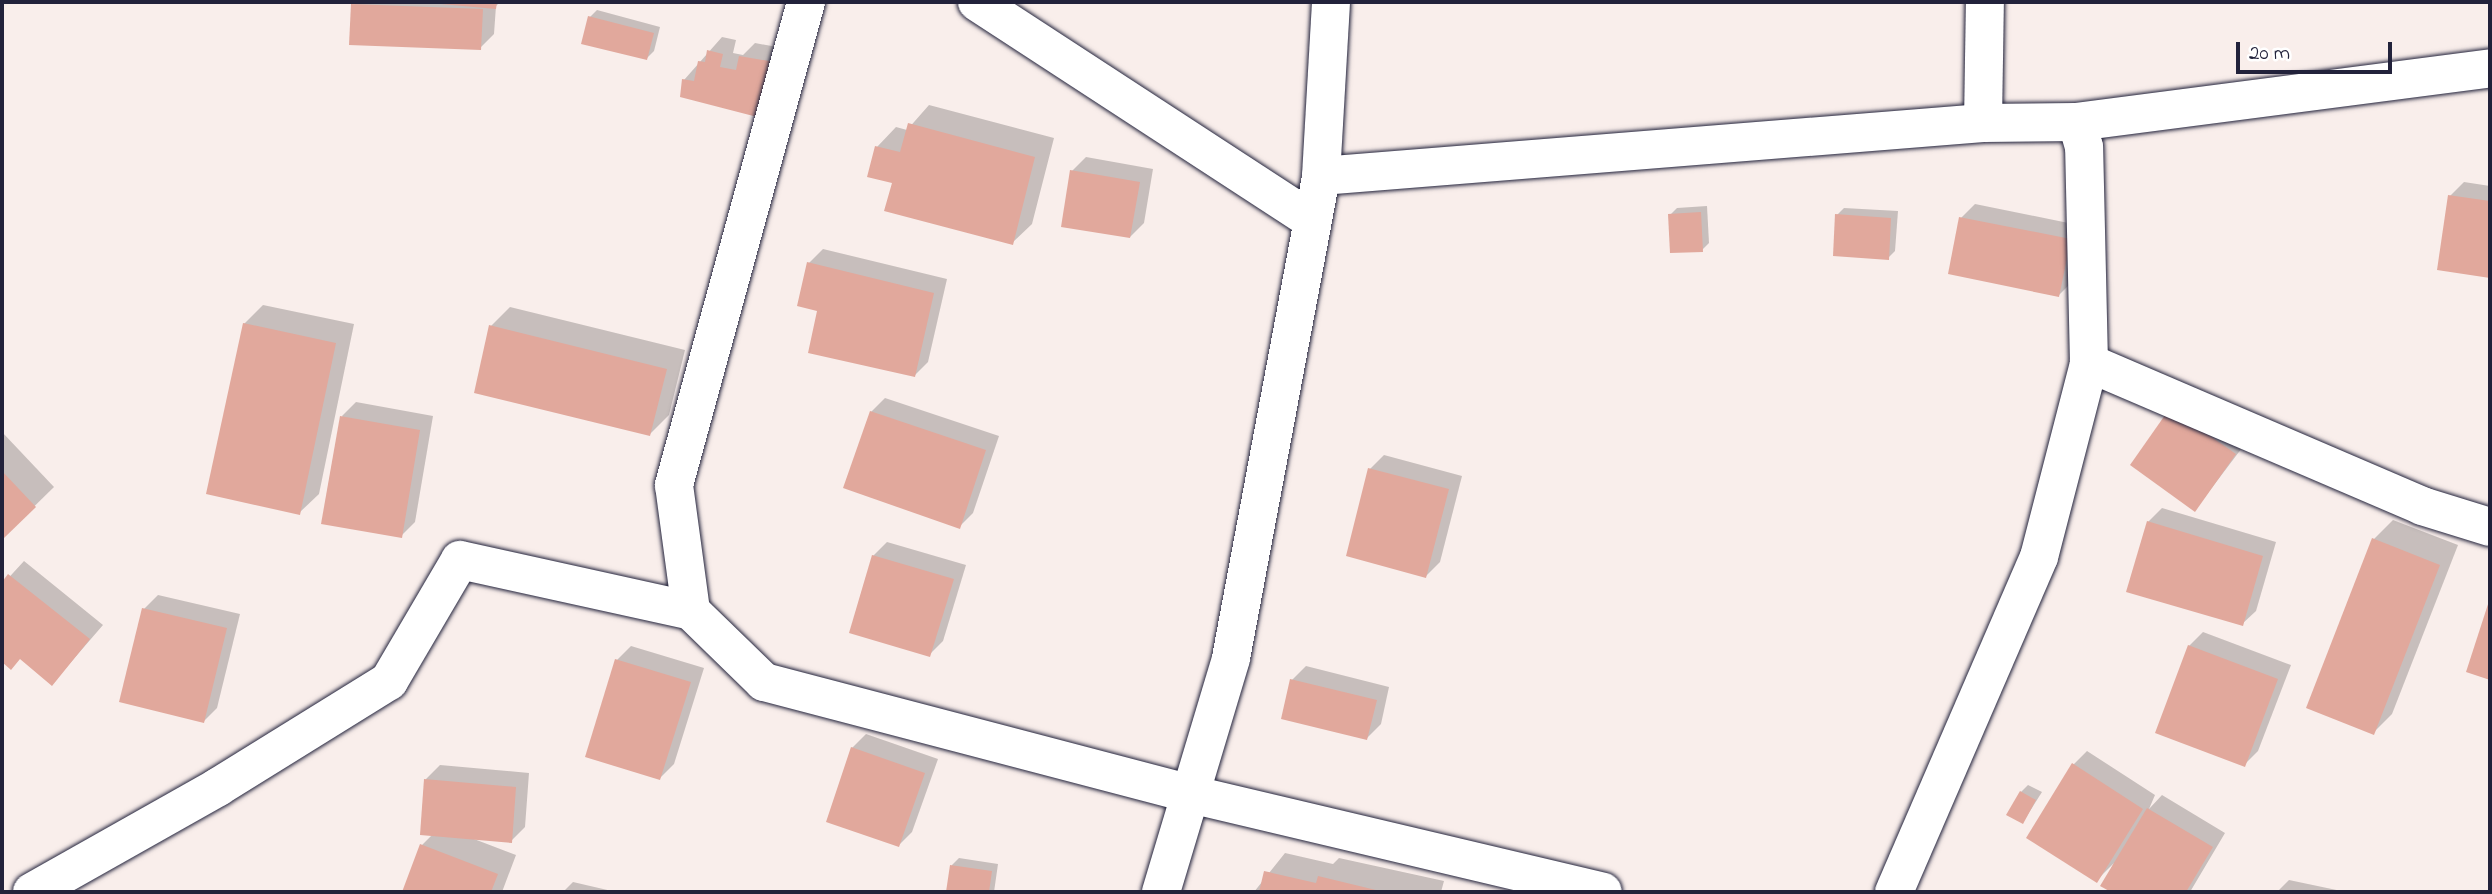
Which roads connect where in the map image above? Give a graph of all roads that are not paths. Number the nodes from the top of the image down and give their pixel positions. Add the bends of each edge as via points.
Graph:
1 (806, 2) edge
2 (977, 2) edge
3 (1331, 2) edge
4 (1985, 2) edge
5 (2490, 68) edge
6 (2077, 122) junction
7 (1983, 123) junction
8 (1321, 176) junction
9 (1310, 219) junction
10 (2089, 363) junction
11 (2490, 527) edge
12 (691, 611) junction
13 (1190, 794) junction
14 (32, 892) edge
15 (1161, 892) edge
16 (1602, 892) edge
17 (1894, 892) edge

1 - 12 street via 674,485
2 - 9 street
3 - 8 street
4 - 7 street
5 - 6 street
6 - 7 street
6 - 10 street via 2084,147
7 - 8 street
8 - 9 street
9 - 13 street via 1231,658
10 - 11 street via 2421,506
10 - 17 street via 2039,557
12 - 13 street via 764,682
12 - 14 street via 460,560 389,681 218,787
13 - 15 street
13 - 16 street

